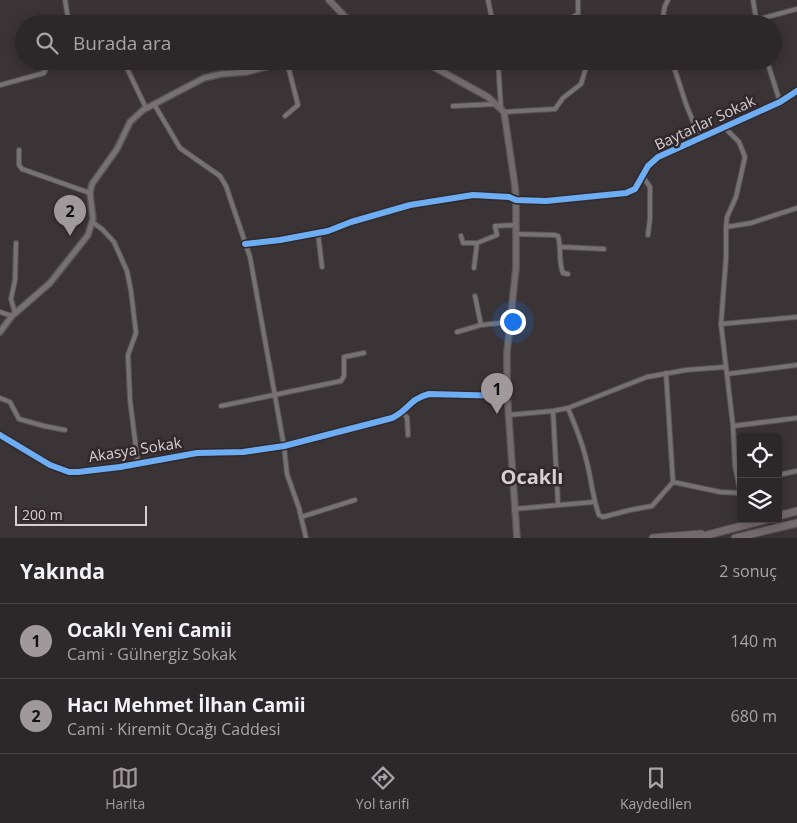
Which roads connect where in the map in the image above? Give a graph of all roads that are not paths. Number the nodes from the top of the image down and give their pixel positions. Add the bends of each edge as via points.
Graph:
1 (65, 0) edge
2 (330, 0) edge
3 (488, 0) edge
4 (578, 0) edge
5 (668, 0) edge
6 (754, 0) edge
7 (797, 9) edge
8 (68, 15) edge
9 (344, 15) edge
10 (491, 15) edge
11 (578, 15) edge
12 (663, 15) edge
13 (756, 15) edge
14 (779, 15) edge
15 (45, 70) edge
16 (128, 70) edge
17 (255, 70) edge
18 (290, 70) edge
19 (438, 70) edge
20 (499, 70) edge
21 (585, 70) edge
22 (675, 70) edge
23 (770, 70) edge
24 (0, 85) edge
25 (797, 91) edge
26 (780, 102) junction
27 (154, 104) junction
28 (497, 104) junction
29 (453, 106) dead end
30 (146, 108) junction
31 (502, 111) junction
32 (285, 116) dead end
33 (725, 128) junction
34 (700, 139) junction
35 (19, 150) dead end
36 (643, 177) junction
37 (90, 193) junction
38 (516, 200) junction
39 (797, 208) edge
40 (92, 222) junction
41 (516, 225) junction
42 (726, 228) junction
43 (318, 232) junction
44 (516, 234) junction
45 (648, 235) dead end
46 (461, 236) dead end
47 (16, 243) dead end
48 (477, 243) junction
49 (245, 244) junction
50 (562, 247) junction
51 (604, 249) dead end
52 (322, 267) dead end
53 (474, 268) dead end
54 (568, 274) dead end
55 (474, 296) dead end
56 (0, 312) edge
57 (13, 315) junction
58 (797, 317) edge
59 (510, 322) junction
60 (721, 324) junction
61 (481, 325) junction
62 (0, 332) edge
63 (457, 332) dead end
64 (364, 353) dead end
65 (797, 365) edge
66 (725, 366) junction
67 (666, 373) junction
68 (727, 374) junction
69 (274, 395) junction
70 (507, 396) junction
71 (0, 398) edge
72 (221, 406) dead end
73 (568, 408) junction
74 (553, 411) junction
75 (402, 413) junction
76 (508, 414) junction
77 (797, 418) edge
78 (732, 426) junction
79 (65, 430) dead end
80 (0, 434) edge
81 (408, 435) dead end
82 (284, 446) junction
83 (138, 464) junction
84 (797, 470) edge
85 (782, 474) edge
86 (738, 478) edge
87 (673, 482) junction
88 (737, 494) edge
89 (355, 500) dead end
90 (594, 502) junction
91 (558, 504) junction
92 (514, 509) junction
93 (797, 511) edge
94 (782, 515) edge
95 (301, 517) junction
96 (754, 523) edge
97 (797, 523) edge
98 (721, 532) junction
99 (306, 538) edge
100 (517, 538) edge
101 (653, 538) edge
102 (696, 538) edge
103 (735, 538) edge

1 - 8 street
2 - 9 main road
3 - 10 street
4 - 11 street
5 - 12 street
6 - 13 street
7 - 14 street
15 - 24 street via 44,73
16 - 30 street
17 - 27 street via 204,78
18 - 32 street via 298,105
19 - 28 main road
20 - 31 street
21 - 31 street via 581,84 555,109
22 - 34 street
23 - 26 street
25 - 26 street, Baytarlar Sokak
26 - 33 street, Baytarlar Sokak
27 - 30 street
27 - 49 street via 180,148 220,176
28 - 29 street
28 - 31 main road
30 - 37 street via 130,122 117,149 92,184
31 - 38 main road
33 - 34 street, Baytarlar Sokak
33 - 42 street via 739,142 745,157
34 - 36 street, Baytarlar Sokak via 658,157 648,166
35 - 37 street via 22,169
36 - 38 street, Baytarlar Sokak via 636,188 626,193
36 - 45 street via 650,187
37 - 40 street
38 - 41 main road
38 - 43 street via 473,195 419,204
39 - 42 street
40 - 57 street via 88,235 50,282
40 - 83 street via 114,242 127,271 131,290 136,333 128,355
41 - 44 main road
41 - 48 street via 495,226 497,234
42 - 60 street
43 - 49 street
43 - 52 street
44 - 50 street via 555,234
44 - 59 main road
46 - 48 street via 463,243
47 - 57 street via 11,299
48 - 53 street
49 - 69 street
50 - 51 street
50 - 54 street via 561,269
55 - 61 street
56 - 57 street
57 - 62 street
58 - 60 street
59 - 61 street
59 - 70 main road
60 - 66 street
61 - 63 street
64 - 69 street via 344,357 344,376 340,381
65 - 68 street
66 - 67 street
66 - 68 street
67 - 73 street via 647,377
67 - 87 street
68 - 78 street
69 - 72 street
69 - 82 street
70 - 75 street via 428,394 418,396
70 - 76 main road
71 - 79 street via 10,402 19,419
73 - 74 street
73 - 90 street via 585,454
74 - 76 street
74 - 91 street
75 - 81 street via 407,417
75 - 82 street, Akasya Sokak via 383,421
76 - 92 main road
77 - 78 street
78 - 86 street
80 - 83 street, Akasya Sokak via 50,466 69,472
82 - 83 street, Akasya Sokak via 243,452 197,453
82 - 95 street via 286,474
84 - 85 street
87 - 88 street
87 - 90 street via 652,506 603,517
89 - 95 street
90 - 91 street
91 - 92 street
92 - 100 main road
93 - 94 highway
95 - 99 street
96 - 98 highway
97 - 103 highway
98 - 101 highway
98 - 102 highway

